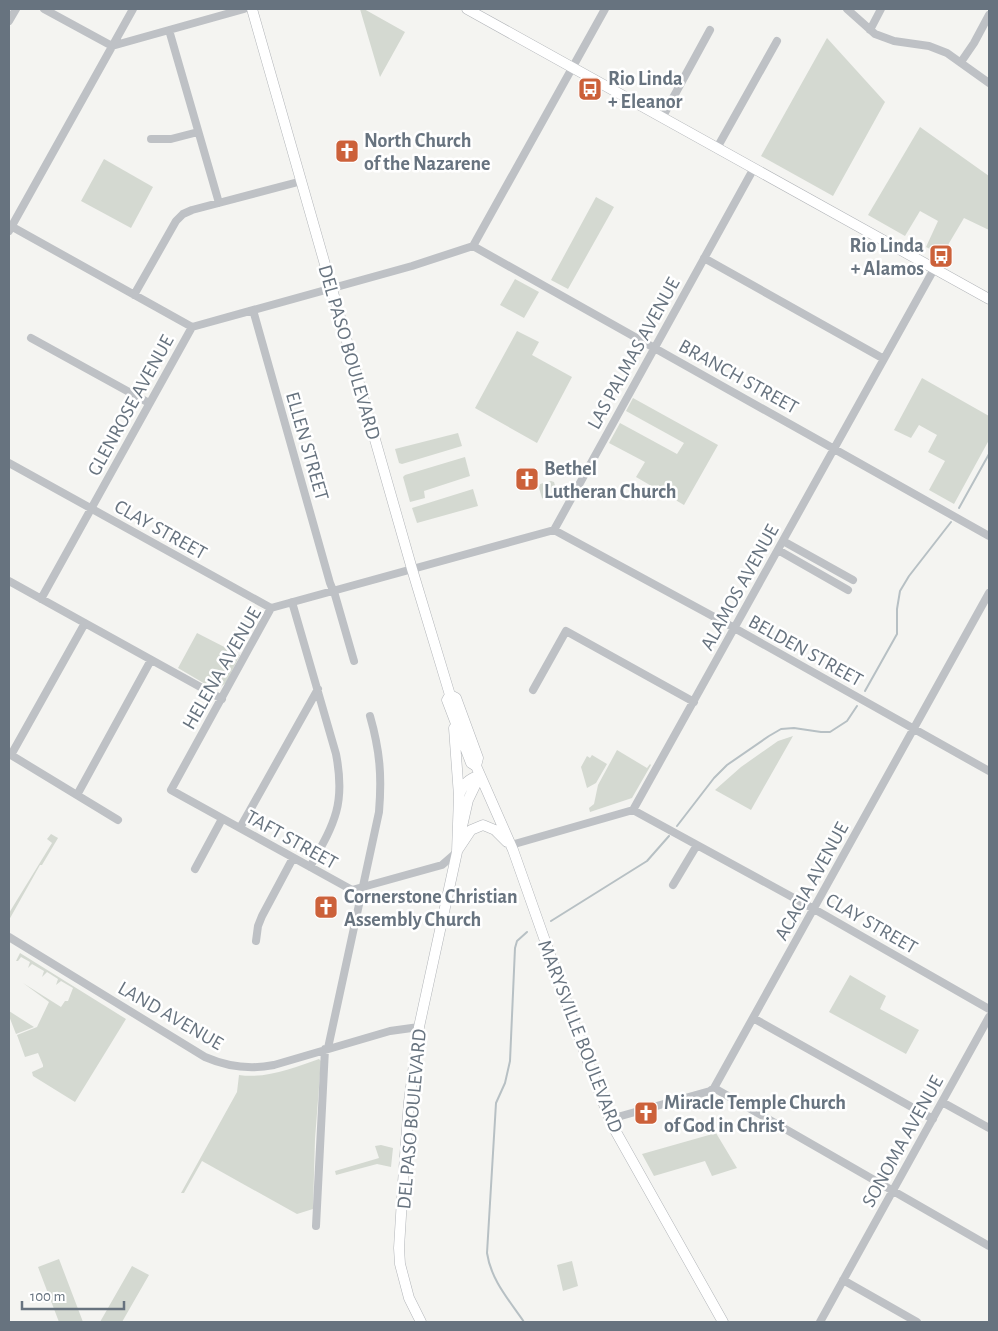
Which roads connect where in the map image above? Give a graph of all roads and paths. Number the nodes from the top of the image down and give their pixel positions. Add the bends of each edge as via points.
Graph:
1 (16, 9) edge
2 (44, 9) edge
3 (133, 9) edge
4 (244, 9) edge
5 (252, 9) edge
6 (467, 9) edge
7 (606, 9) edge
8 (848, 9) edge
9 (882, 9) edge
10 (989, 15) edge
11 (9, 21) edge
12 (169, 30) junction
13 (710, 30) dead end
14 (870, 30) junction
15 (777, 41) dead end
16 (112, 46) junction
17 (961, 62) junction
18 (573, 68) junction
19 (989, 83) edge
20 (662, 118) junction
21 (198, 132) junction
22 (151, 139) dead end
23 (717, 148) junction
24 (754, 168) junction
25 (302, 181) junction
26 (219, 203) junction
27 (10, 228) edge
28 (473, 246) junction
29 (704, 258) junction
30 (934, 269) junction
31 (332, 288) junction
32 (134, 295) junction
33 (989, 299) edge
34 (253, 310) junction
35 (192, 327) junction
36 (31, 338) dead end
37 (654, 348) junction
38 (884, 359) junction
39 (149, 404) junction
40 (835, 448) junction
41 (9, 463) edge
42 (91, 509) junction
43 (554, 530) junction
44 (989, 536) edge
45 (783, 541) junction
46 (778, 550) junction
47 (412, 568) junction
48 (844, 576) junction
49 (853, 580) dead end
50 (9, 581) edge
51 (839, 584) junction
52 (848, 590) dead end
53 (332, 591) junction
54 (989, 593) edge
55 (41, 599) junction
56 (292, 602) junction
57 (271, 608) junction
58 (84, 623) junction
59 (734, 628) junction
60 (151, 660) junction
61 (354, 661) dead end
62 (318, 689) junction
63 (533, 690) dead end
64 (450, 695) junction
65 (222, 700) junction
66 (694, 702) junction
67 (452, 712) junction
68 (370, 716) dead end
69 (915, 729) junction
70 (478, 770) junction
71 (989, 771) edge
72 (171, 790) joint
73 (77, 795) junction
74 (458, 796) junction
75 (633, 810) junction
76 (222, 819) junction
77 (118, 820) dead end
78 (240, 828) junction
79 (511, 845) junction
80 (697, 845) junction
81 (457, 852) junction
82 (293, 858) junction
83 (310, 867) junction
84 (194, 868) dead end
85 (673, 885) dead end
86 (363, 887) junction
87 (814, 909) junction
88 (9, 937) edge
89 (256, 941) dead end
90 (989, 1009) edge
91 (989, 1017) edge
92 (753, 1018) junction
93 (418, 1027) junction
94 (326, 1049) junction
95 (714, 1088) junction
96 (942, 1102) junction
97 (933, 1118) junction
98 (611, 1123) junction
99 (989, 1128) edge
100 (892, 1191) junction
101 (316, 1226) dead end
102 (989, 1246) edge
103 (843, 1280) junction
104 (421, 1322) edge
105 (723, 1322) edge
106 (820, 1322) edge
107 (917, 1322) edge

1 - 11 street
2 - 16 street
3 - 16 street
4 - 12 street
5 - 25 main road, DEL PASO BOULEVARD
6 - 18 main road
7 - 18 street
8 - 14 street
9 - 14 street
10 - 17 street
12 - 16 street
12 - 21 street
13 - 20 street
14 - 17 street via 894,41 938,49
15 - 23 street
16 - 27 street
17 - 19 street
18 - 20 main road
18 - 28 street
20 - 23 main road
21 - 22 street via 171,139
21 - 26 street
23 - 24 main road
24 - 29 street, LAS PALMAS AVENUE
24 - 30 main road
25 - 26 street
25 - 31 main road, DEL PASO BOULEVARD
26 - 32 street via 192,210 179,218
27 - 32 street
28 - 31 street, GLENROSE AVENUE
28 - 37 street, BRANCH STREET
29 - 37 street, LAS PALMAS AVENUE
29 - 38 street
30 - 33 main road
30 - 38 street, ALAMOS AVENUE
31 - 34 street, GLENROSE AVENUE
31 - 47 main road, DEL PASO BOULEVARD
32 - 35 street
34 - 35 street, GLENROSE AVENUE
34 - 53 street, ELLEN STREET
35 - 39 street, GLENROSE AVENUE
36 - 39 street
37 - 40 street, BRANCH STREET
37 - 43 street, LAS PALMAS AVENUE
38 - 40 street, ALAMOS AVENUE
39 - 42 street, GLENROSE AVENUE
40 - 44 street, BRANCH STREET
40 - 45 street, ALAMOS AVENUE
41 - 42 street, CLAY STREET
42 - 55 street, GLENROSE AVENUE
42 - 57 street, CLAY STREET
43 - 47 street
43 - 59 street, BELDEN STREET
45 - 46 street, ALAMOS AVENUE
45 - 48 street
46 - 51 street
46 - 59 street, ALAMOS AVENUE
47 - 53 street, HELENA AVENUE
47 - 64 main road, DEL PASO BOULEVARD
48 - 49 street
48 - 51 street
50 - 55 street
51 - 52 street
53 - 56 street, HELENA AVENUE
53 - 61 street, ELLEN STREET
54 - 69 street, ACACIA AVENUE
55 - 58 street
56 - 57 street, HELENA AVENUE
56 - 62 street
57 - 65 street, HELENA AVENUE
58 - 60 street
58 - 73 street via 11,755
59 - 66 street, ALAMOS AVENUE
59 - 69 street, BELDEN STREET
60 - 65 street
60 - 73 street
62 - 78 street
62 - 83 street via 336,754 340,794 335,820
63 - 66 street via 566,631
64 - 67 main road, MARYSVILLE BOULEVARD via 447,700
64 - 70 main road, MARYSVILLE BOULEVARD via 456,698 478,758
65 - 72 street, HELENA AVENUE
66 - 75 street, ALAMOS AVENUE
67 - 70 main road, MARYSVILLE BOULEVARD via 471,763
67 - 74 main road, DEL PASO BOULEVARD
68 - 86 street via 380,755 380,793
69 - 71 street, BELDEN STREET
69 - 87 street, ACACIA AVENUE
70 - 74 main road via 463,785
70 - 79 main road, MARYSVILLE BOULEVARD
70 - 81 main road
72 - 76 street, TAFT STREET
73 - 77 street
74 - 81 main road, DEL PASO BOULEVARD
75 - 79 street
75 - 80 street, CLAY STREET
76 - 78 street, TAFT STREET
76 - 84 street
78 - 82 street, TAFT STREET
79 - 81 main road via 495,830 483,825 471,830
79 - 98 main road, MARYSVILLE BOULEVARD
80 - 85 street
80 - 87 street, CLAY STREET
81 - 86 street, TAFT STREET via 442,864
81 - 93 main road, DEL PASO BOULEVARD
82 - 83 street, TAFT STREET
82 - 89 street via 262,916
83 - 86 street, TAFT STREET via 352,890
86 - 94 street
87 - 90 street, CLAY STREET
87 - 92 street, ACACIA AVENUE
88 - 94 street, LAND AVENUE via 214,1061 234,1067 256,1068
91 - 96 street, SONOMA AVENUE
92 - 95 street, ACACIA AVENUE
92 - 97 street
93 - 94 street, LAND AVENUE
93 - 104 main road, DEL PASO BOULEVARD via 409,1102 400,1264 406,1289
94 - 101 street
95 - 98 street via 621,1116
95 - 100 street
96 - 97 street, SONOMA AVENUE
96 - 99 street
97 - 100 street, SONOMA AVENUE
98 - 105 main road, MARYSVILLE BOULEVARD
100 - 102 street
100 - 103 street, SONOMA AVENUE
103 - 106 street, SONOMA AVENUE
103 - 107 street

